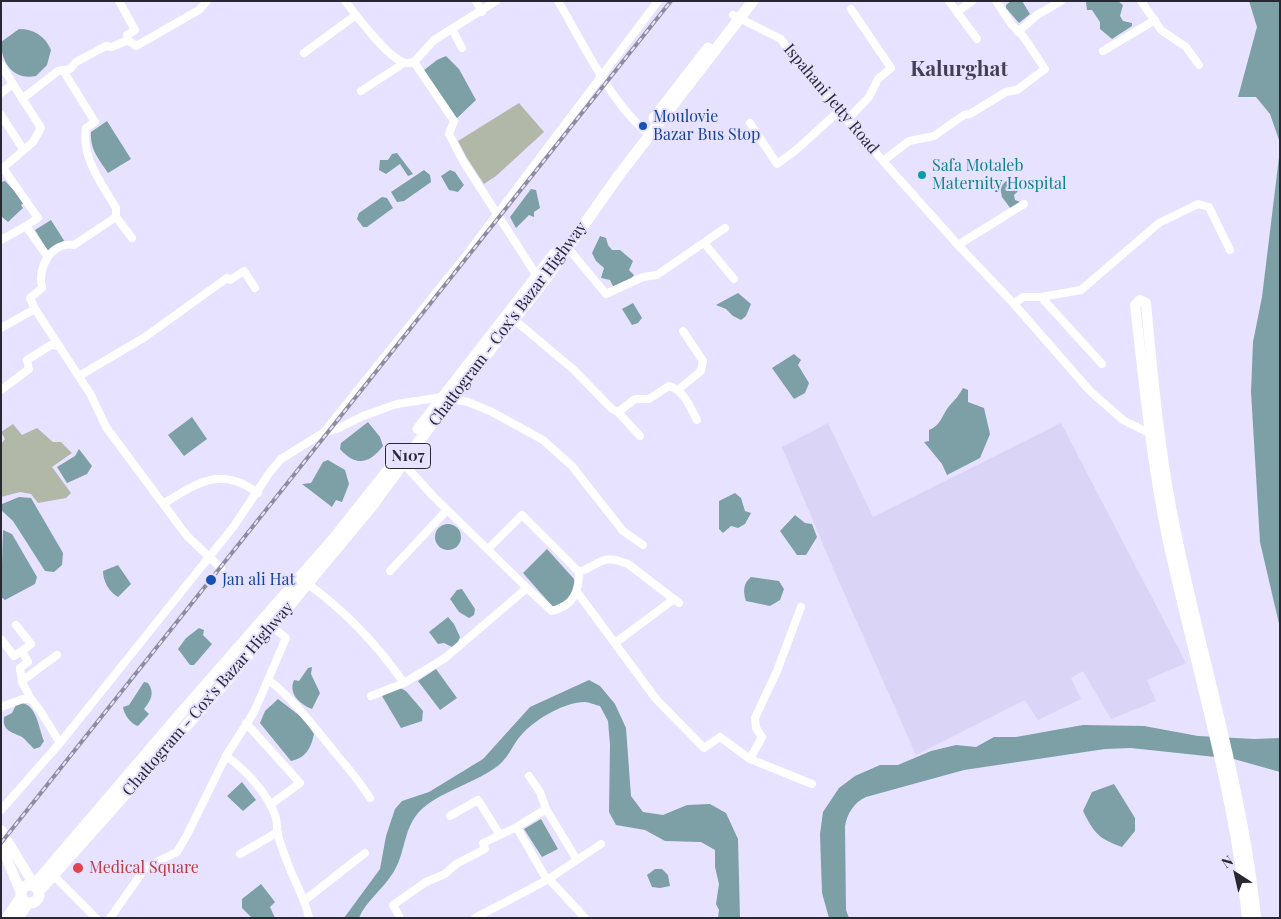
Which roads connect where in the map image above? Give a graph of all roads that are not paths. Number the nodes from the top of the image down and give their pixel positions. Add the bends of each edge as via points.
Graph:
1 (118, 1) edge
2 (194, 1) edge
3 (207, 1) edge
4 (344, 1) edge
5 (476, 1) edge
6 (496, 1) edge
7 (558, 1) edge
8 (658, 1) edge
9 (744, 1) edge
10 (753, 1) edge
11 (949, 1) edge
12 (972, 1) edge
13 (996, 1) edge
14 (1061, 1) edge
15 (1141, 1) edge
16 (851, 9) dead end
17 (199, 10) junction
18 (482, 12) junction
19 (957, 12) junction
20 (356, 15) junction
21 (736, 17) junction
22 (1155, 20) junction
23 (452, 29) junction
24 (1018, 32) junction
25 (976, 39) dead end
26 (128, 40) junction
27 (462, 48) dead end
28 (1103, 51) dead end
29 (304, 53) dead end
30 (414, 62) junction
31 (404, 63) junction
32 (1, 65) edge
33 (1199, 66) dead end
34 (64, 72) junction
35 (602, 77) junction
36 (13, 84) junction
37 (361, 91) dead end
38 (1, 93) edge
39 (22, 99) junction
40 (840, 111) junction
41 (1, 116) edge
42 (847, 120) junction
43 (750, 123) dead end
44 (647, 133) junction
45 (23, 149) junction
46 (883, 162) junction
47 (2, 169) edge
48 (1024, 204) dead end
49 (498, 213) junction
50 (116, 217) junction
51 (26, 226) junction
52 (724, 228) dead end
53 (132, 238) dead end
54 (1, 240) edge
55 (704, 243) junction
56 (958, 245) junction
57 (568, 248) junction
58 (1230, 250) dead end
59 (47, 256) junction
60 (537, 276) junction
61 (734, 279) dead end
62 (255, 288) dead end
63 (1041, 297) junction
64 (1014, 304) junction
65 (34, 309) junction
66 (511, 316) junction
67 (1, 328) edge
68 (682, 331) dead end
69 (59, 346) junction
70 (1102, 364) dead end
71 (79, 376) junction
72 (678, 389) junction
73 (2, 390) edge
74 (447, 398) junction
75 (618, 412) junction
76 (697, 420) dead end
77 (323, 433) junction
78 (1149, 433) junction
79 (640, 436) dead end
80 (403, 463) junction
81 (258, 493) junction
82 (163, 504) junction
83 (447, 510) junction
84 (643, 546) dead end
85 (488, 549) junction
86 (208, 557) junction
87 (221, 568) dead end
88 (390, 570) dead end
89 (579, 572) junction
90 (308, 584) junction
91 (527, 588) junction
92 (577, 592) junction
93 (801, 607) dead end
94 (268, 623) junction
95 (16, 625) dead end
96 (1, 639) edge
97 (615, 643) junction
98 (22, 651) junction
99 (57, 655) dead end
100 (22, 680) junction
101 (269, 680) junction
102 (404, 683) junction
103 (371, 696) dead end
104 (31, 699) junction
105 (1, 707) edge
106 (1213, 718) junction
107 (246, 723) junction
108 (60, 743) junction
109 (226, 756) junction
110 (750, 759) junction
111 (529, 776) dead end
112 (1228, 776) junction
113 (812, 784) dead end
114 (370, 798) dead end
115 (270, 805) junction
116 (546, 809) junction
117 (1, 810) edge
118 (450, 816) dead end
119 (516, 828) junction
120 (1, 830) edge
121 (278, 832) junction
122 (500, 835) junction
123 (600, 844) dead end
124 (1, 845) edge
125 (365, 853) dead end
126 (240, 854) dead end
127 (577, 860) junction
128 (23, 868) junction
129 (50, 871) junction
130 (548, 880) junction
131 (37, 888) junction
132 (24, 898) junction
133 (306, 900) junction
134 (7, 918) edge
135 (18, 918) edge
136 (96, 918) edge
137 (110, 918) edge
138 (309, 918) edge
139 (400, 918) edge
140 (475, 918) edge
141 (586, 918) edge
142 (1247, 918) edge
143 (1256, 918) edge

1 - 26 street via 135,30 127,36
2 - 17 street
3 - 17 street
4 - 20 street
5 - 18 street
6 - 18 street
7 - 35 street
8 - 35 street
9 - 21 highway, Chattogram - Cox's Bazar Highway / N107
10 - 21 highway, Chattogram - Cox's Bazar Highway / N107
11 - 19 street
12 - 19 street
13 - 24 street
14 - 24 street via 1037,15
15 - 22 street
16 - 42 street via 891,68 878,79 869,96
17 - 26 street via 136,46
18 - 23 street
19 - 25 street
20 - 29 street
20 - 31 street via 396,59
21 - 40 street, Ispahani Jetty Road via 781,39
21 - 44 highway, Chattogram - Cox's Bazar Highway / N107
22 - 28 street
22 - 33 street via 1166,35 1186,47
23 - 27 street
23 - 30 street via 434,40
24 - 46 street, Ispahani Jetty Road via 1044,64 1042,72 1017,90 1006,92 964,115 942,132 909,141
26 - 34 street via 112,47 106,46
30 - 31 street
30 - 49 street via 454,122 449,134
31 - 37 street
32 - 36 street
34 - 39 street via 58,71
34 - 50 street via 95,122 86,128 88,158 116,208
35 - 44 street via 630,117
35 - 49 street
36 - 38 street
36 - 39 street
39 - 45 street via 42,128 33,142
40 - 42 street, Ispahani Jetty Road
40 - 43 street via 777,164
41 - 45 street
42 - 46 street, Ispahani Jetty Road
44 - 57 highway, Chattogram - Cox's Bazar Highway / N107
44 - 60 highway, Chattogram - Cox's Bazar Highway / N107
45 - 47 street
46 - 56 street
47 - 51 street via 38,218
48 - 56 street
49 - 60 street
49 - 77 street
50 - 53 street
50 - 59 street via 74,245 68,244
51 - 54 street
51 - 59 street
52 - 55 street
55 - 57 street via 657,275 643,277 606,294
55 - 61 street
56 - 64 street
57 - 66 highway, Chattogram - Cox's Bazar Highway / N107
58 - 63 street via 1210,207 1198,204 1159,223 1081,290
59 - 65 street via 39,277 42,288 30,298
60 - 66 highway, Chattogram - Cox's Bazar Highway / N107
62 - 71 street via 244,270 230,280 227,278 145,337
63 - 64 street via 1024,297
63 - 70 street
64 - 78 street via 1090,391 1123,420
65 - 67 street
65 - 69 street
66 - 74 highway, Chattogram - Cox's Bazar Highway / N107
66 - 75 street
68 - 72 street via 704,362 701,371
69 - 71 street
69 - 73 street via 51,345 27,360 29,369
71 - 82 street via 100,410 106,427
72 - 75 street via 669,386 649,399 635,399
72 - 76 street
74 - 77 street via 397,404
74 - 80 highway, Chattogram - Cox's Bazar Highway / N107
74 - 84 street via 492,412 544,440 572,466 623,531
74 - 94 highway, Chattogram - Cox's Bazar Highway / N107
75 - 79 street
77 - 81 street via 281,459
78 - 106 main road via 1167,535
78 - 106 main road via 1135,305 1140,300 1146,303 1159,434
80 - 83 street
80 - 90 highway, Chattogram - Cox's Bazar Highway / N107
81 - 82 street via 240,480 217,478 186,489
81 - 86 street
82 - 86 street
83 - 85 street
83 - 88 street
85 - 89 street via 522,516
85 - 91 street
86 - 87 street
86 - 108 street
89 - 92 street
89 - 97 street via 606,558 613,558 628,564 676,601
90 - 94 highway, Chattogram - Cox's Bazar Highway / N107
90 - 102 street via 348,617
91 - 92 street via 552,612 563,609
91 - 102 street via 445,658
92 - 97 street
93 - 110 street via 755,718 756,728 762,737
94 - 101 street via 286,638
94 - 129 highway, Chattogram - Cox's Bazar Highway / N107 via 147,772
95 - 98 street via 30,644
96 - 98 street via 14,656
97 - 110 street via 656,699 704,748 720,737
98 - 100 street via 28,662 20,668
99 - 100 street
100 - 104 street
101 - 107 street
101 - 114 street via 319,732
102 - 103 street
104 - 105 street
104 - 108 street
106 - 112 main road
107 - 109 street
107 - 115 street via 300,783
108 - 117 street
109 - 115 street via 238,764
109 - 137 street via 177,852 146,867
110 - 113 street
111 - 116 street
112 - 142 main road
112 - 143 main road via 1251,872
115 - 121 street via 276,816
116 - 119 street
116 - 127 street
118 - 122 street via 478,800
119 - 122 street
119 - 130 street
120 - 128 main road
121 - 126 street
121 - 133 street via 292,875
122 - 139 street via 484,843 485,848 393,905
123 - 127 street
124 - 132 main road
125 - 133 street
127 - 130 street
128 - 129 main road via 30,873
128 - 131 main road
129 - 131 highway, Chattogram - Cox's Bazar Highway / N107
129 - 136 street
130 - 140 street
130 - 141 street
131 - 132 highway via 26,886
131 - 132 highway, Chattogram - Cox's Bazar Highway via 38,899
132 - 134 highway
132 - 135 highway
133 - 138 street

